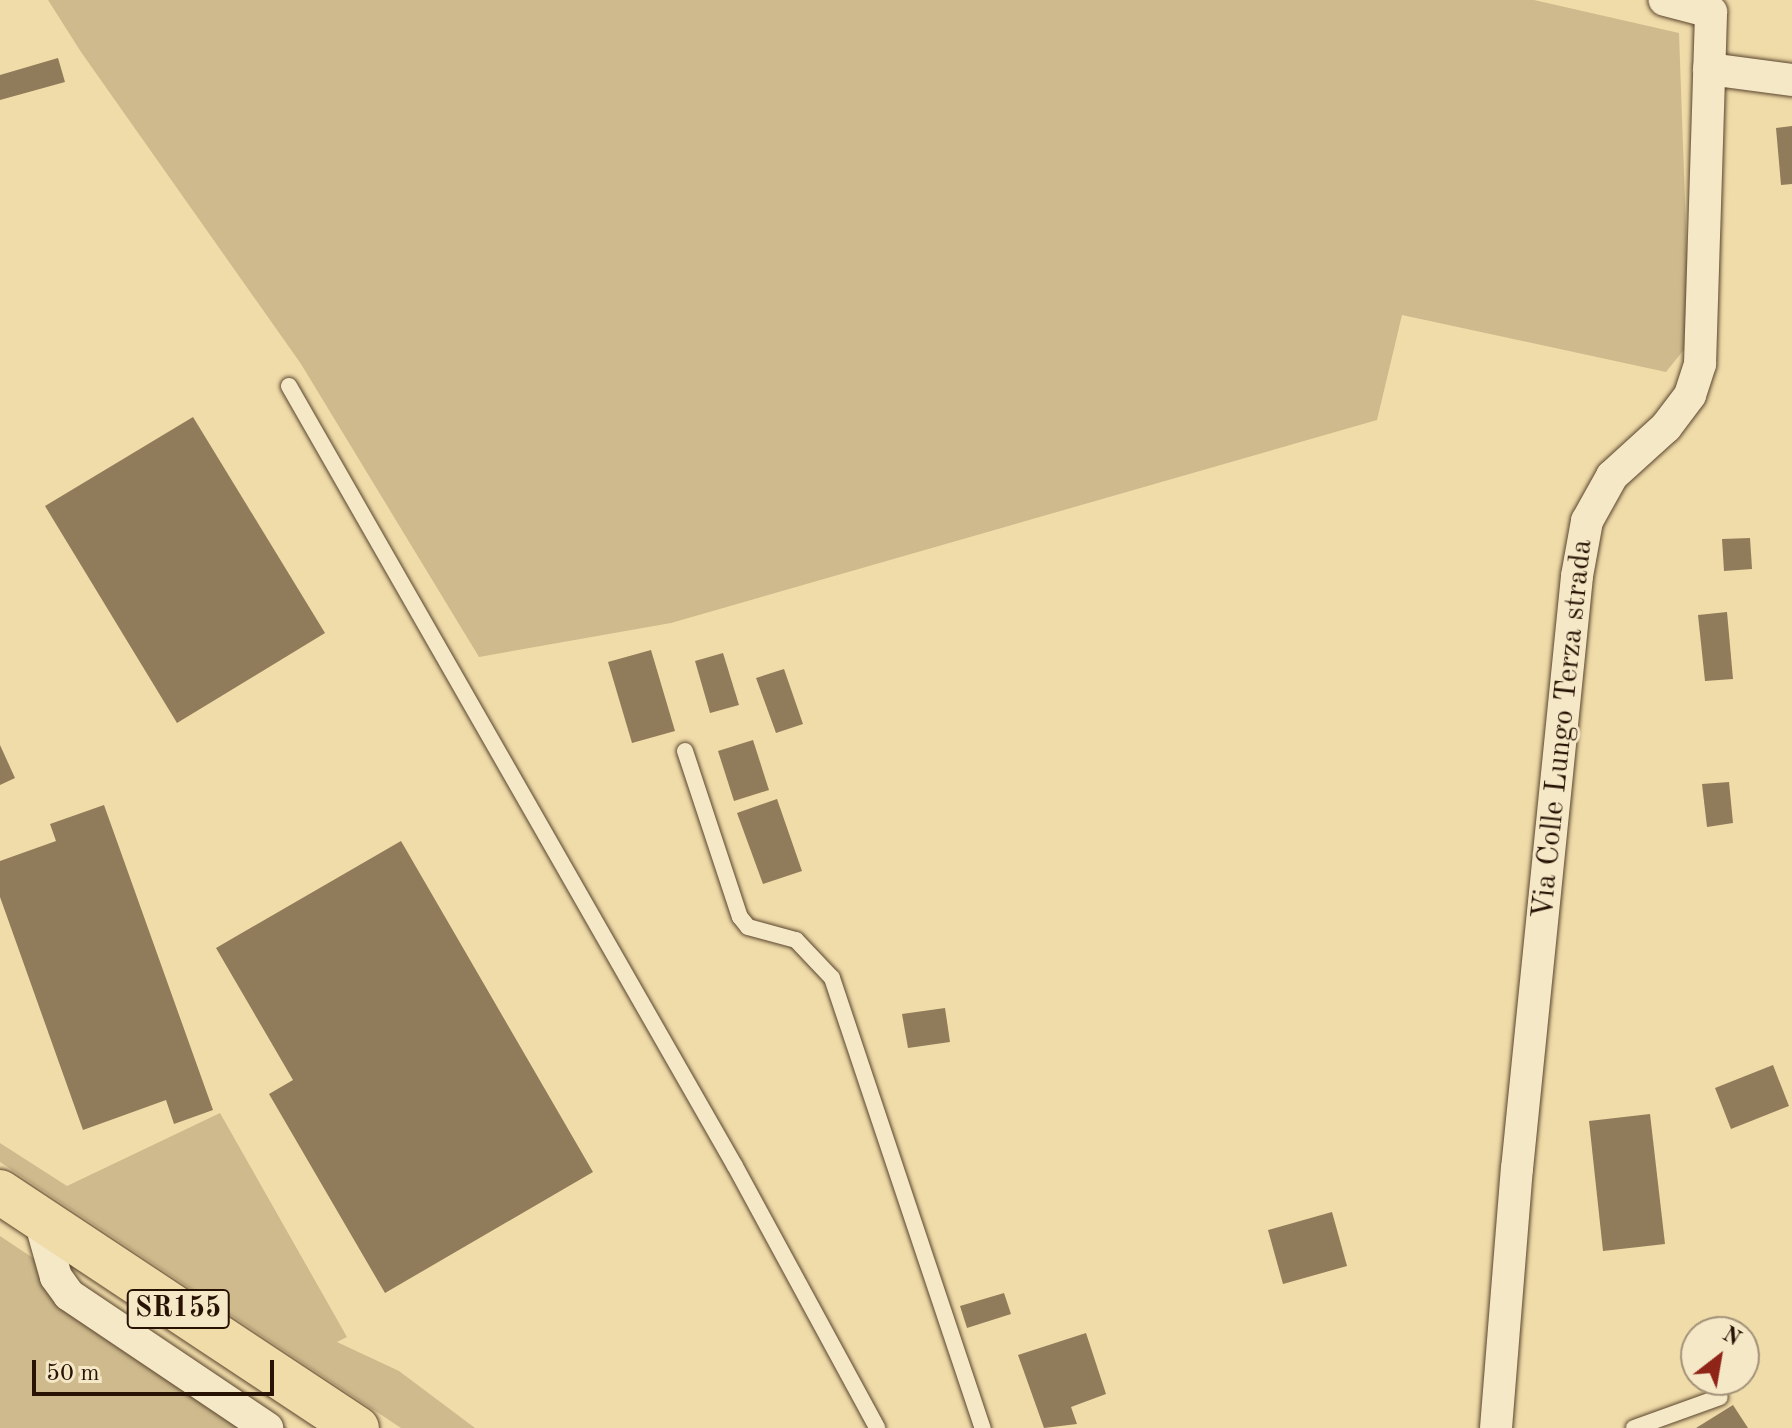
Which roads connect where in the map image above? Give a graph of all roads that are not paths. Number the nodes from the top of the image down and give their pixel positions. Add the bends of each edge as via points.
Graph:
1 (1665, 0) edge
2 (1709, 69) junction
3 (1792, 80) edge
4 (289, 386) dead end
5 (685, 751) dead end
6 (0, 1192) edge
7 (39, 1217) junction
8 (1720, 1397) dead end
9 (267, 1428) edge
10 (357, 1428) edge
11 (877, 1428) edge
12 (983, 1428) edge
13 (1496, 1428) edge
14 (1634, 1428) edge

1 - 2 street, Via Colle Lungo Terza strada via 1711,12
2 - 3 street
2 - 13 street, Via Colle Lungo Terza strada via 1700,364 1682,406 1612,476 1598,498 1587,521 1577,576
4 - 11 lane via 735,1166
5 - 12 lane via 740,917 748,927 796,940 832,978
6 - 7 main road, SR155
7 - 9 street via 56,1277 69,1295
7 - 10 main road, SR155
8 - 14 lane

